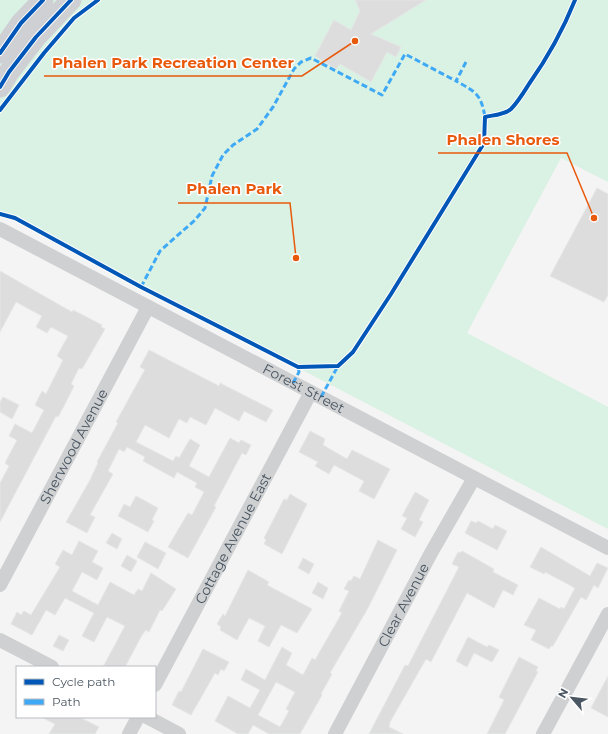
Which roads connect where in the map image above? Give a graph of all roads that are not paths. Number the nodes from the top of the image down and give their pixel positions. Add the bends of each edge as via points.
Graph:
1 (43, 0) edge
2 (71, 0) edge
3 (0, 53) edge
4 (0, 86) edge
5 (0, 229) edge
6 (148, 307) junction
7 (311, 392) junction
8 (474, 478) junction
9 (608, 548) edge
10 (0, 586) edge
11 (608, 614) edge
12 (0, 640) edge
13 (50, 666) edge
14 (156, 683) edge
15 (137, 718) edge
16 (149, 718) edge
17 (129, 734) edge
18 (179, 734) edge
19 (335, 734) edge
20 (543, 734) edge

1 - 3 street via 21,23
2 - 4 street via 36,37
5 - 6 street, Forest Street
6 - 7 street, Forest Street
6 - 10 street, Sherwood Avenue
7 - 8 street, Forest Street
7 - 14 street, Cottage Avenue East
8 - 9 street, Forest Street
8 - 19 street, Clear Avenue via 431,553
11 - 20 street
12 - 13 street
15 - 17 street
16 - 18 street

